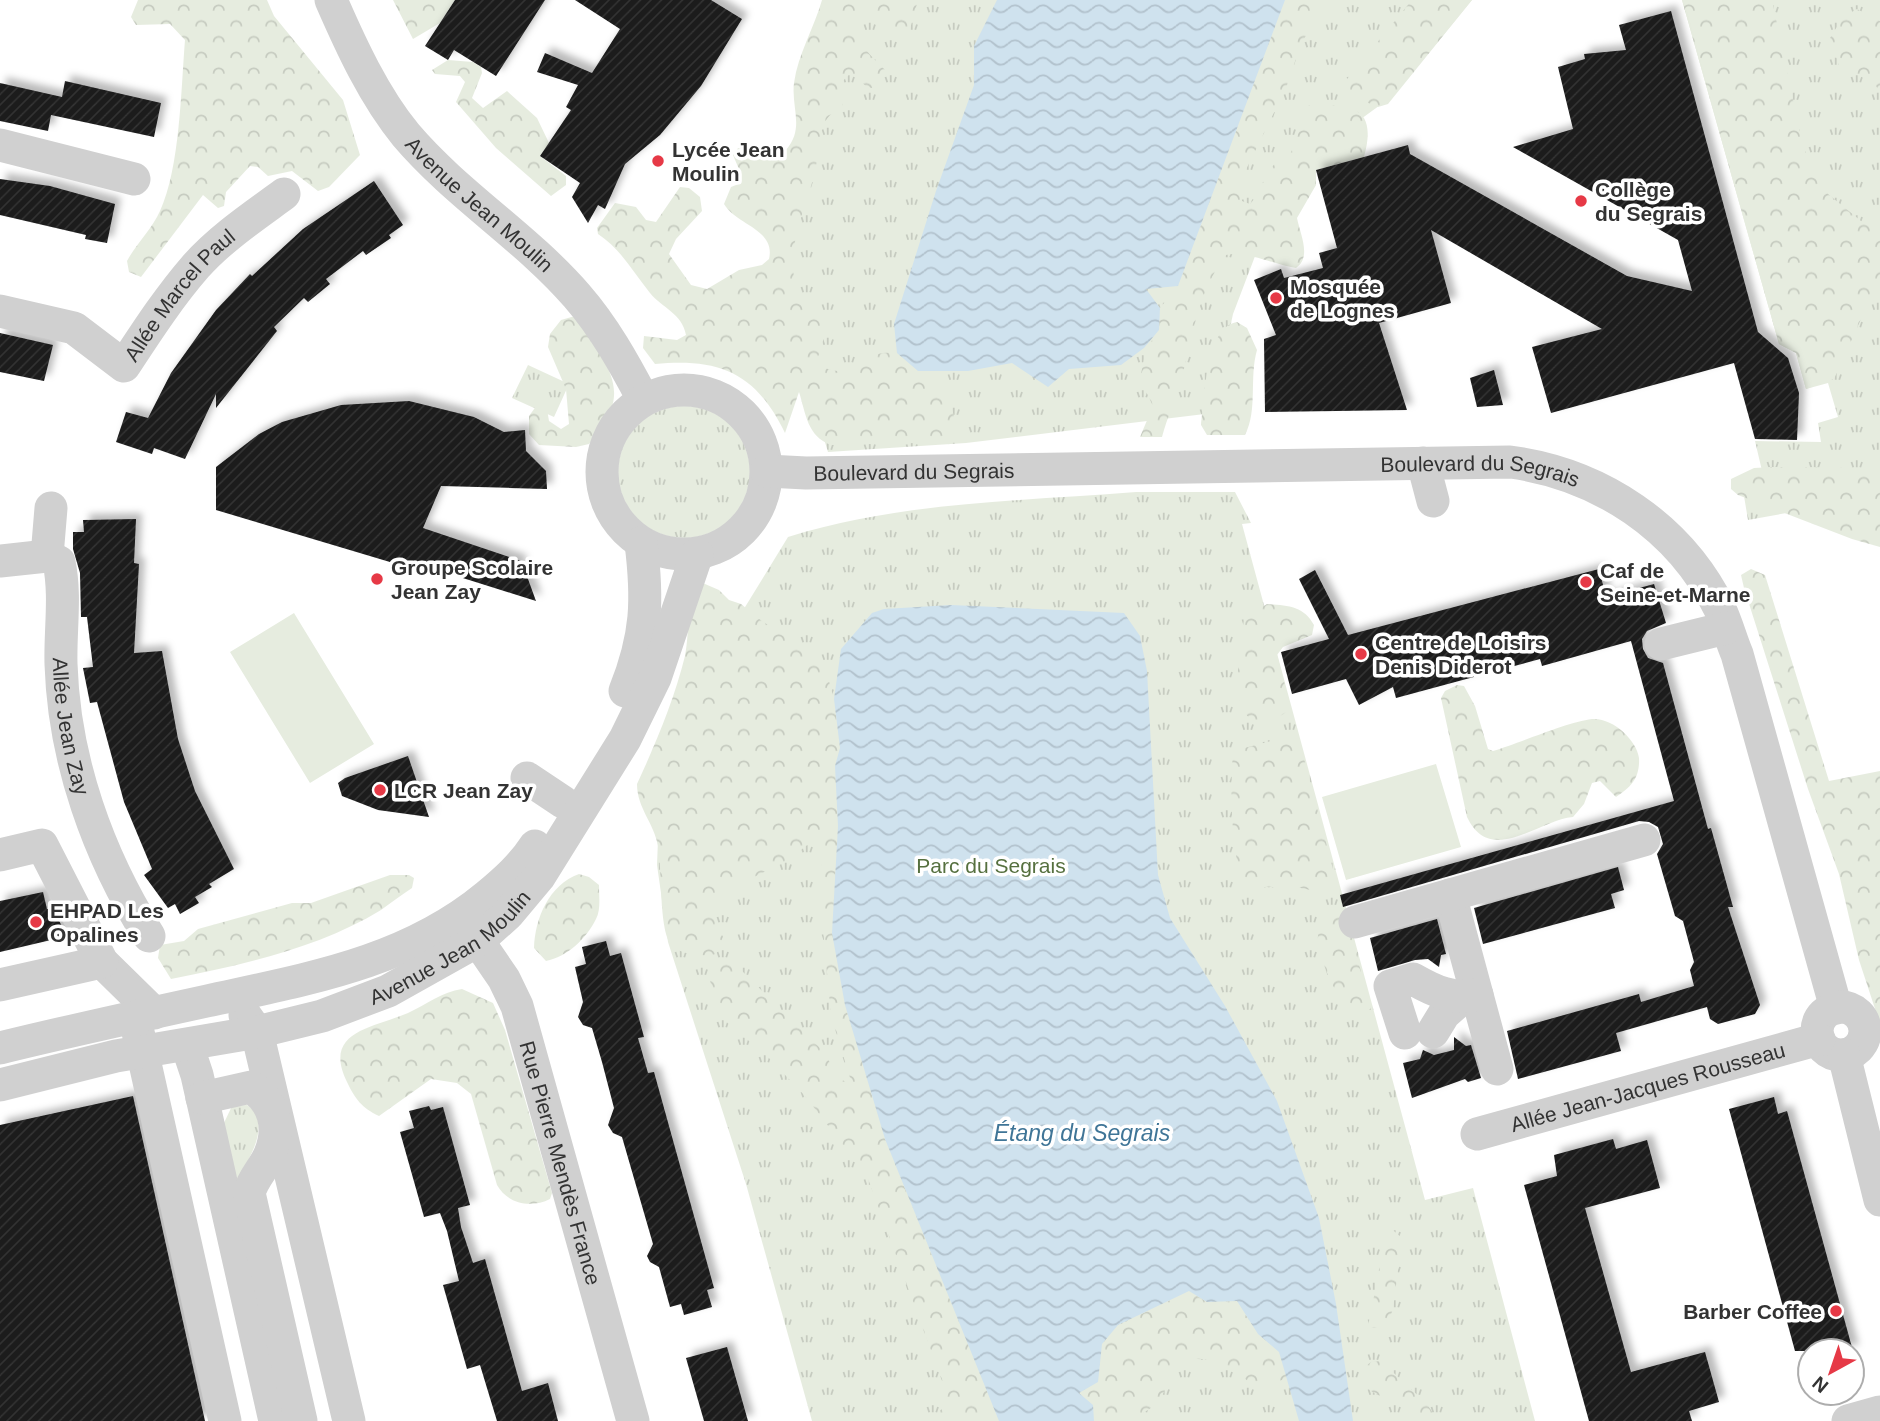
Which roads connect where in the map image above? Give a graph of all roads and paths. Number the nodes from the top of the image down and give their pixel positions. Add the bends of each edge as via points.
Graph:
1 (331, 0) edge
2 (0, 145) edge
3 (134, 178) dead end
4 (284, 194) dead end
5 (0, 311) edge
6 (643, 399) junction
7 (1423, 463) junction
8 (767, 471) junction
9 (1433, 501) dead end
10 (51, 508) dead end
11 (641, 543) junction
12 (696, 554) junction
13 (47, 556) junction
14 (0, 561) edge
15 (1726, 628) junction
16 (1661, 644) dead end
17 (527, 778) dead end
18 (563, 802) junction
19 (1644, 840) dead end
20 (0, 855) edge
21 (1450, 895) junction
22 (1355, 922) dead end
23 (470, 928) junction
24 (149, 936) dead end
25 (102, 962) junction
26 (0, 985) edge
27 (1470, 997) junction
28 (244, 1013) junction
29 (144, 1014) junction
30 (0, 1048) edge
31 (1840, 1048) junction
32 (143, 1052) junction
33 (198, 1065) junction
34 (1497, 1069) dead end
35 (0, 1085) edge
36 (275, 1114) junction
37 (1477, 1134) dead end
38 (1880, 1142) edge
39 (1880, 1200) edge
40 (1880, 1412) edge
41 (225, 1421) edge
42 (275, 1421) edge
43 (301, 1421) edge
44 (349, 1421) edge
45 (633, 1421) edge
46 (1848, 1421) edge

1 - 6 street, Avenue Jean Moulin via 356,55 405,133 456,188 576,295 616,350
2 - 3 street
4 - 5 street, Allée Marcel Paul via 198,264 124,366 74,328
6 - 8 street via 670,389 699,390 725,400 747,418 762,443
6 - 11 street via 617,422 602,453 602,488 611,509 616,520
7 - 8 street, Boulevard du Segrais
7 - 9 street
7 - 15 street, Boulevard du Segrais via 1510,461 1537,465 1611,494 1641,513 1681,550 1720,610
8 - 12 street via 762,500 747,526 724,544
10 - 13 street
11 - 12 street via 668,553
11 - 18 street, Avenue Jean Moulin via 647,592 640,652 604,732
12 - 23 street, Avenue Jean Moulin via 655,678 625,739 539,877 508,915
13 - 14 street
13 - 24 street, Allée Jean Zay via 59,562 63,582 65,727 81,786 124,897
15 - 16 street
15 - 31 street, Boulevard du Segrais via 1836,1008 1818,1025
17 - 18 street
18 - 23 street, Avenue Jean Moulin via 531,852
19 - 21 street
20 - 25 street via 42,845
21 - 22 street
21 - 27 street
23 - 28 street, Avenue Jean Moulin via 350,969
23 - 28 street, Avenue Jean Moulin via 388,991 322,1016
23 - 45 street, Rue Pierre Mendès France via 517,1006
25 - 26 street
25 - 29 street
27 - 27 street via 1431,989 1413,979 1390,986 1419,1032
27 - 34 street
28 - 29 street, Avenue Jean Moulin
28 - 33 street, Avenue Jean Moulin
28 - 36 street
29 - 30 street, Avenue Jean Moulin
29 - 32 street
31 - 37 street, Allée Jean-Jacques Rousseau
31 - 38 street
31 - 39 street
32 - 33 street, Avenue Jean Moulin
32 - 35 street, Avenue Jean Moulin
32 - 41 street
33 - 36 street via 251,1087
33 - 42 street
36 - 43 street via 270,1155 250,1193
36 - 44 street
40 - 46 street

